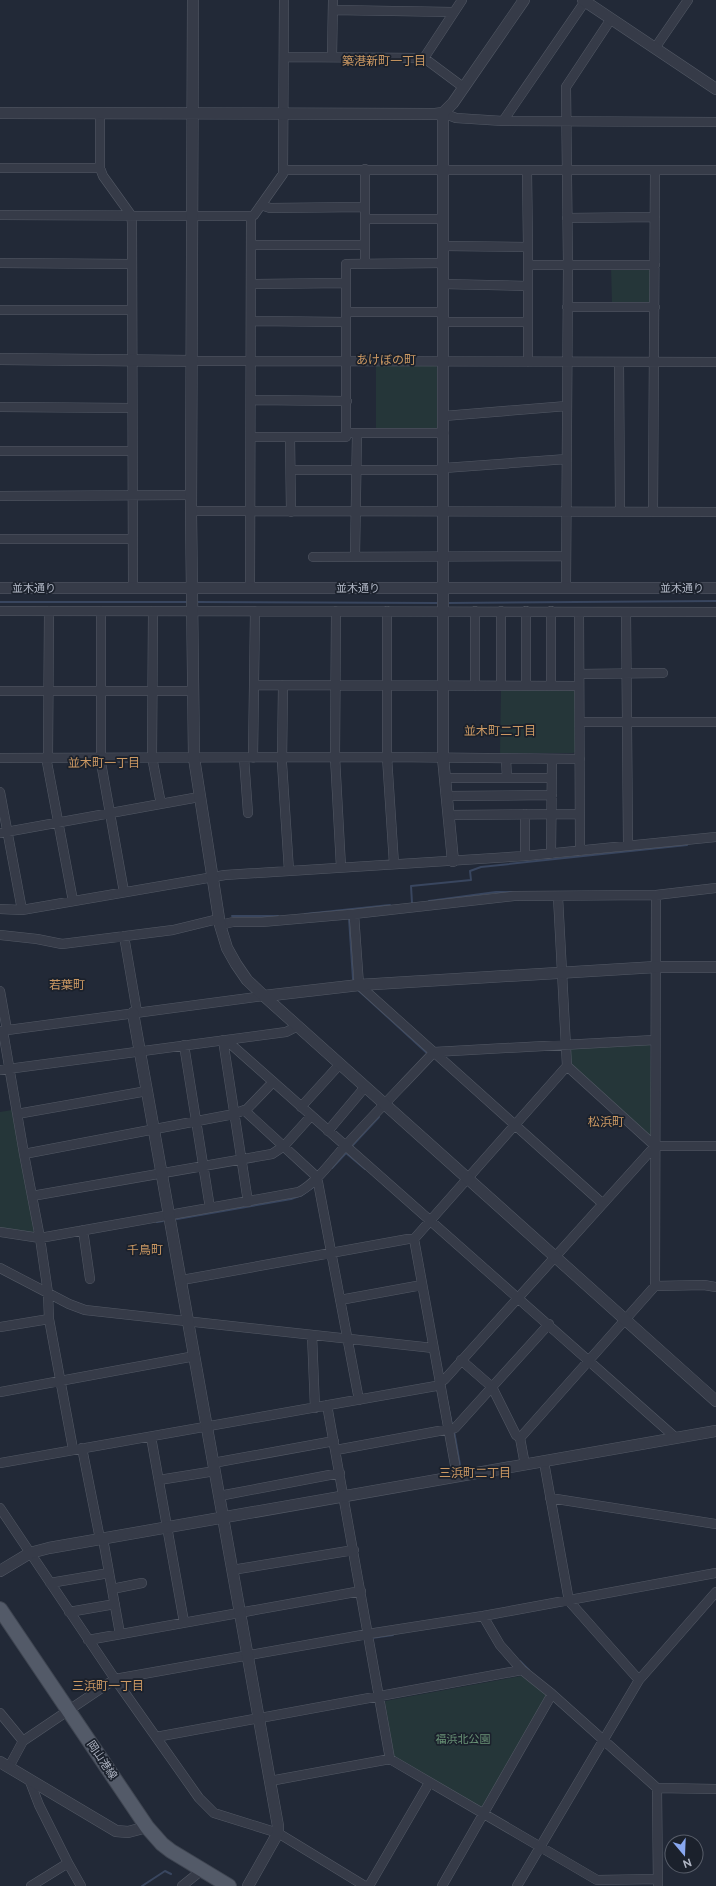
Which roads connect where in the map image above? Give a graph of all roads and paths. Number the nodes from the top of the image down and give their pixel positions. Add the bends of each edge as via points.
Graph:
1 (193, 0) edge
2 (284, 0) edge
3 (333, 0) edge
4 (462, 0) edge
5 (524, 0) edge
6 (584, 0) edge
7 (687, 0) edge
8 (333, 10) junction
9 (453, 12) junction
10 (611, 20) junction
11 (655, 48) junction
12 (284, 57) junction
13 (332, 57) junction
14 (424, 58) junction
15 (463, 87) junction
16 (716, 89) edge
17 (0, 113) edge
18 (443, 113) junction
19 (100, 114) junction
20 (192, 114) junction
21 (283, 114) junction
22 (503, 121) junction
23 (567, 122) junction
24 (716, 122) edge
25 (0, 168) edge
26 (100, 168) junction
27 (365, 169) junction
28 (443, 169) junction
29 (283, 170) junction
30 (567, 170) junction
31 (655, 170) junction
32 (716, 170) edge
33 (527, 171) junction
34 (261, 205) junction
35 (365, 207) junction
36 (0, 215) edge
37 (130, 215) junction
38 (192, 215) junction
39 (251, 216) junction
40 (655, 217) junction
41 (567, 218) junction
42 (365, 219) junction
43 (443, 219) junction
44 (251, 244) junction
45 (365, 245) junction
46 (443, 246) junction
47 (528, 247) junction
48 (0, 263) edge
49 (443, 263) junction
50 (131, 264) junction
51 (365, 264) junction
52 (528, 265) junction
53 (568, 265) junction
54 (655, 265) junction
55 (346, 283) junction
56 (252, 284) junction
57 (443, 284) junction
58 (528, 286) junction
59 (568, 307) junction
60 (655, 307) junction
61 (0, 310) edge
62 (131, 310) junction
63 (346, 312) junction
64 (443, 317) junction
65 (252, 321) junction
66 (346, 322) junction
67 (528, 322) junction
68 (0, 359) edge
69 (131, 360) junction
70 (192, 361) junction
71 (252, 361) junction
72 (346, 362) junction
73 (444, 362) junction
74 (528, 362) junction
75 (567, 362) junction
76 (619, 362) junction
77 (655, 362) junction
78 (716, 362) edge
79 (252, 400) junction
80 (347, 400) junction
81 (567, 406) junction
82 (0, 407) edge
83 (132, 408) junction
84 (444, 416) junction
85 (346, 433) junction
86 (357, 433) junction
87 (444, 434) junction
88 (252, 437) junction
89 (290, 437) junction
90 (0, 451) edge
91 (132, 451) junction
92 (567, 459) junction
93 (444, 469) junction
94 (291, 470) junction
95 (356, 470) junction
96 (132, 495) junction
97 (191, 495) junction
98 (0, 496) edge
99 (191, 511) junction
100 (355, 511) junction
101 (251, 512) junction
102 (291, 512) junction
103 (444, 512) junction
104 (567, 512) junction
105 (620, 512) junction
106 (653, 512) junction
107 (716, 512) edge
108 (0, 539) edge
109 (132, 539) junction
110 (313, 556) dead end
111 (355, 556) junction
112 (444, 556) junction
113 (566, 556) junction
114 (250, 587) junction
115 (0, 588) edge
116 (133, 588) junction
117 (566, 588) junction
118 (716, 588) edge
119 (191, 601) junction
120 (444, 601) junction
121 (0, 611) edge
122 (49, 611) junction
123 (101, 611) junction
124 (153, 611) junction
125 (254, 611) junction
126 (336, 611) junction
127 (387, 611) junction
128 (475, 611) junction
129 (501, 611) junction
130 (526, 611) junction
131 (551, 612) junction
132 (579, 612) junction
133 (626, 612) junction
134 (716, 612) edge
135 (663, 673) dead end
136 (579, 674) junction
137 (626, 674) junction
138 (254, 685) junction
139 (283, 685) junction
140 (335, 685) junction
141 (387, 685) junction
142 (444, 686) junction
143 (475, 686) junction
144 (501, 686) junction
145 (526, 686) junction
146 (552, 686) junction
147 (579, 686) junction
148 (0, 691) edge
149 (49, 691) junction
150 (101, 691) junction
151 (192, 691) junction
152 (153, 692) junction
153 (580, 722) junction
154 (627, 722) junction
155 (716, 722) edge
156 (47, 757) junction
157 (100, 757) junction
158 (335, 757) junction
159 (387, 757) junction
160 (0, 758) edge
161 (152, 758) junction
162 (194, 758) junction
163 (249, 758) junction
164 (282, 758) junction
165 (443, 758) junction
166 (506, 759) junction
167 (552, 759) junction
168 (580, 759) junction
169 (445, 778) junction
170 (507, 778) junction
171 (552, 778) junction
172 (0, 792) edge
173 (552, 795) junction
174 (447, 796) junction
175 (199, 797) junction
176 (162, 804) junction
177 (110, 813) junction
178 (248, 813) dead end
179 (525, 814) junction
180 (552, 814) junction
181 (580, 814) junction
182 (449, 815) junction
183 (58, 823) junction
184 (4, 833) edge
185 (716, 837) edge
186 (628, 845) junction
187 (580, 851) junction
188 (551, 854) junction
189 (525, 856) junction
190 (453, 861) junction
191 (394, 864) junction
192 (341, 867) junction
193 (289, 871) junction
194 (211, 878) junction
195 (716, 888) edge
196 (124, 892) junction
197 (656, 895) junction
198 (558, 897) junction
199 (72, 901) junction
200 (0, 909) edge
201 (22, 910) junction
202 (354, 914) junction
203 (219, 922) junction
204 (0, 935) edge
205 (124, 936) junction
206 (656, 967) junction
207 (716, 967) edge
208 (562, 973) junction
209 (359, 985) junction
210 (0, 991) edge
211 (264, 996) junction
212 (135, 1012) junction
213 (298, 1026) junction
214 (3, 1031) edge
215 (224, 1040) junction
216 (654, 1040) junction
217 (566, 1044) junction
218 (184, 1046) junction
219 (140, 1051) junction
220 (434, 1052) junction
221 (340, 1064) junction
222 (567, 1066) junction
223 (5, 1069) edge
224 (273, 1082) junction
225 (365, 1087) junction
226 (147, 1091) junction
227 (384, 1104) junction
228 (301, 1107) junction
229 (244, 1110) junction
230 (17, 1114) junction
231 (234, 1114) junction
232 (311, 1116) junction
233 (196, 1122) junction
234 (514, 1124) junction
235 (154, 1130) junction
236 (328, 1131) junction
237 (284, 1146) junction
238 (345, 1146) junction
239 (655, 1146) junction
240 (716, 1146) edge
241 (24, 1154) junction
242 (242, 1159) junction
243 (203, 1166) junction
244 (162, 1173) junction
245 (317, 1177) junction
246 (467, 1177) junction
247 (32, 1196) junction
248 (248, 1202) junction
249 (602, 1203) junction
250 (210, 1208) junction
251 (170, 1215) junction
252 (428, 1222) junction
253 (0, 1232) edge
254 (83, 1233) junction
255 (40, 1238) junction
256 (414, 1239) junction
257 (332, 1253) junction
258 (555, 1257) junction
259 (0, 1268) edge
260 (90, 1279) dead end
261 (182, 1280) junction
262 (422, 1285) junction
263 (655, 1286) junction
264 (716, 1287) edge
265 (48, 1293) junction
266 (518, 1297) junction
267 (340, 1300) junction
268 (49, 1319) junction
269 (625, 1320) junction
270 (189, 1322) junction
271 (549, 1324) junction
272 (0, 1327) edge
273 (312, 1335) junction
274 (347, 1339) junction
275 (433, 1348) junction
276 (195, 1356) junction
277 (461, 1360) junction
278 (589, 1360) junction
279 (60, 1381) junction
280 (442, 1382) junction
281 (492, 1387) junction
282 (0, 1392) edge
283 (359, 1400) junction
284 (716, 1401) edge
285 (327, 1406) junction
286 (315, 1408) junction
287 (207, 1427) junction
288 (452, 1429) junction
289 (716, 1431) edge
290 (151, 1437) junction
291 (520, 1438) junction
292 (676, 1438) junction
293 (335, 1445) junction
294 (78, 1448) junction
295 (544, 1462) junction
296 (0, 1463) edge
297 (525, 1465) junction
298 (214, 1467) junction
299 (340, 1473) junction
300 (457, 1476) junction
301 (159, 1480) junction
302 (219, 1496) junction
303 (344, 1496) junction
304 (550, 1498) junction
305 (0, 1508) edge
306 (223, 1518) junction
307 (716, 1524) edge
308 (168, 1527) junction
309 (102, 1539) junction
310 (354, 1550) junction
311 (30, 1553) junction
312 (232, 1570) junction
313 (0, 1571) edge
314 (716, 1572) edge
315 (109, 1573) junction
316 (50, 1583) junction
317 (142, 1583) dead end
318 (112, 1589) junction
319 (361, 1591) junction
320 (716, 1592) edge
321 (569, 1601) junction
322 (114, 1604) junction
323 (0, 1609) edge
324 (70, 1612) junction
325 (240, 1613) junction
326 (484, 1617) junction
327 (184, 1622) junction
328 (0, 1624) edge
329 (120, 1634) junction
330 (369, 1637) junction
331 (88, 1640) junction
332 (248, 1656) junction
333 (522, 1670) junction
334 (115, 1679) junction
335 (639, 1680) junction
336 (552, 1694) junction
337 (377, 1696) junction
338 (0, 1713) edge
339 (66, 1713) junction
340 (259, 1718) junction
341 (156, 1737) junction
342 (604, 1738) junction
343 (23, 1741) junction
344 (388, 1760) junction
345 (5, 1764) edge
346 (28, 1779) junction
347 (270, 1781) junction
348 (428, 1785) junction
349 (659, 1788) junction
350 (716, 1789) edge
351 (482, 1817) junction
352 (144, 1828) junction
353 (278, 1833) junction
354 (540, 1847) junction
355 (68, 1863) junction
356 (197, 1877) edge
357 (595, 1883) edge
358 (658, 1883) edge
359 (80, 1884) edge
360 (31, 1886) edge
361 (182, 1886) edge
362 (213, 1886) edge
363 (229, 1886) edge
364 (248, 1886) edge
365 (365, 1886) edge
366 (369, 1886) edge
367 (442, 1886) edge
368 (517, 1886) edge

1 - 20 street
2 - 12 street
3 - 8 street
4 - 9 street
5 - 15 street
6 - 10 street
6 - 22 street
7 - 11 street
8 - 9 street
8 - 13 street
9 - 14 street
10 - 11 street
10 - 23 street via 566,87
11 - 16 street
12 - 13 street
12 - 21 street
13 - 14 street
14 - 15 street
15 - 18 street
17 - 19 street
18 - 21 street
18 - 22 street via 456,118
18 - 28 street
19 - 20 street
19 - 26 street
20 - 21 street
20 - 38 street
21 - 29 street
22 - 23 street
23 - 24 street
23 - 30 street
25 - 26 street
26 - 37 street
27 - 28 street
27 - 29 street
27 - 35 street
28 - 33 street
28 - 43 street
29 - 34 street via 283,174
30 - 31 street
30 - 33 street
30 - 41 street
31 - 32 street
31 - 40 street
33 - 47 street
34 - 35 street via 270,208
34 - 39 street
35 - 42 street
36 - 37 street
37 - 38 street
37 - 50 street
38 - 39 street
38 - 70 street
39 - 44 street
40 - 41 street
40 - 54 street
41 - 53 street
42 - 43 street
42 - 45 street
43 - 46 street
44 - 45 street
44 - 56 street
45 - 51 street
46 - 47 street
46 - 49 street
47 - 52 street
48 - 50 street
49 - 51 street
49 - 57 street
50 - 62 street
51 - 55 street via 346,264
52 - 53 street
52 - 58 street
53 - 54 street
53 - 59 street
54 - 60 street
55 - 56 street
55 - 63 street
56 - 65 street
57 - 58 street
57 - 64 street
58 - 67 street
59 - 60 street
59 - 75 street
60 - 77 street
61 - 62 street
62 - 69 street
63 - 64 street
63 - 66 street
64 - 67 street
64 - 73 street
65 - 66 street
65 - 71 street
66 - 72 street
67 - 74 street
68 - 69 street
69 - 70 street
69 - 83 street
70 - 71 street
70 - 97 street
71 - 72 street
71 - 79 street
72 - 73 street
72 - 80 street
73 - 74 street
73 - 84 street
74 - 75 street
75 - 76 street
75 - 81 street
76 - 77 street
76 - 105 street
77 - 78 street
77 - 106 street
79 - 80 street
79 - 88 street
80 - 85 street
81 - 84 street
81 - 92 street
82 - 83 street
83 - 91 street
84 - 87 street
85 - 86 street
85 - 89 street via 346,437
86 - 87 street
86 - 95 street
87 - 93 street
88 - 89 street
88 - 101 street
89 - 94 street
90 - 91 street
91 - 96 street
92 - 93 street
92 - 104 street
93 - 95 street
93 - 103 street
94 - 95 street
94 - 102 street
95 - 100 street
96 - 97 street
96 - 98 street
96 - 109 street
97 - 99 street
99 - 101 street
99 - 119 street
100 - 102 street
100 - 103 street
100 - 111 street
101 - 102 street
101 - 114 street
103 - 104 street
103 - 112 street
104 - 105 street
104 - 113 street
105 - 106 street
106 - 107 street
108 - 109 street
109 - 116 street
110 - 111 street
111 - 112 street
112 - 113 street
112 - 120 street
113 - 117 street
114 - 119 street, 並木通り
114 - 120 street, 並木通り
115 - 116 street, 並木通り
116 - 119 street, 並木通り
117 - 118 street, 並木通り
117 - 120 street, 並木通り
119 - 124 street
119 - 125 street
119 - 151 street
120 - 127 street
120 - 128 street
120 - 142 street
121 - 122 street
122 - 123 street
122 - 149 street
123 - 124 street
123 - 150 street
124 - 152 street
125 - 126 street
125 - 138 street
126 - 127 street
126 - 140 street
127 - 141 street
128 - 129 street
128 - 143 street
129 - 130 street
129 - 144 street
130 - 131 street
130 - 145 street
131 - 132 street
131 - 146 street
132 - 133 street
132 - 136 street
133 - 134 street
133 - 137 street
135 - 137 street
136 - 137 street
136 - 147 street
137 - 154 street
138 - 139 street
138 - 163 street
139 - 140 street
139 - 164 street
140 - 141 street
140 - 158 street
141 - 142 street
141 - 159 street
142 - 143 street
142 - 165 street
143 - 144 street
144 - 145 street
145 - 146 street
146 - 147 street
147 - 153 street
148 - 149 street
149 - 150 street
149 - 156 street
150 - 152 street
150 - 157 street
151 - 152 street
151 - 162 street
152 - 161 street
153 - 154 street
153 - 168 street
154 - 155 street
154 - 186 street
156 - 157 street
156 - 160 street
156 - 183 street
157 - 161 street
157 - 177 street
158 - 159 street
158 - 164 street
158 - 192 street
159 - 165 street
159 - 191 street
161 - 162 street
161 - 176 street
162 - 163 street
162 - 175 street
163 - 164 street
163 - 178 street
164 - 193 street
165 - 166 street
165 - 169 street
166 - 167 street
166 - 170 street
167 - 168 street
167 - 171 street
168 - 181 street
169 - 170 street
169 - 174 street
170 - 171 street
171 - 173 street
172 - 184 street
173 - 174 street
173 - 180 street
174 - 182 street
175 - 176 street
175 - 194 street
176 - 177 street
177 - 183 street
177 - 196 street
179 - 180 street
179 - 182 street
179 - 189 street
180 - 181 street
180 - 188 street
181 - 187 street
182 - 190 street
183 - 184 street
183 - 199 street
184 - 201 street
185 - 186 street
186 - 187 street
187 - 188 street
188 - 189 street
189 - 190 street
190 - 191 street
191 - 192 street
192 - 193 street
193 - 194 street
194 - 196 street
194 - 203 street
195 - 197 street
196 - 199 street
197 - 198 street
197 - 206 street
198 - 202 street via 506,897
198 - 208 street
199 - 201 street
200 - 201 street
202 - 203 street via 262,922
202 - 209 street
203 - 205 street
203 - 211 street via 227,948 236,964 247,980
204 - 205 street via 62,944
205 - 212 street
206 - 207 street
206 - 208 street
206 - 216 street
208 - 209 street
208 - 217 street
209 - 211 street
209 - 220 street
210 - 214 street
211 - 212 street
211 - 213 street
212 - 214 street
212 - 219 street
213 - 215 street via 286,1032
213 - 221 street
214 - 223 street
215 - 218 street
215 - 224 street
215 - 231 street
216 - 217 street
216 - 239 street
217 - 220 street
217 - 222 street
218 - 219 street
218 - 233 street
219 - 223 street
219 - 226 street
220 - 227 street
220 - 234 street
221 - 225 street
221 - 228 street
222 - 234 street
222 - 239 street
223 - 230 street
224 - 228 street
224 - 229 street
225 - 227 street
225 - 236 street
226 - 230 street
226 - 235 street
227 - 238 street
227 - 246 street
228 - 232 street
229 - 231 street
229 - 237 street
230 - 241 street
231 - 233 street
231 - 242 street
232 - 236 street
232 - 237 street
233 - 235 street
233 - 243 street
234 - 246 street
234 - 249 street
235 - 241 street
235 - 244 street
236 - 238 street
237 - 242 street via 272,1154
237 - 245 street
238 - 245 street
238 - 252 street
239 - 240 street
239 - 249 street
239 - 263 street
241 - 247 street
242 - 243 street
242 - 248 street
243 - 244 street
243 - 250 street
244 - 247 street
244 - 251 street
245 - 248 street via 299,1192
245 - 257 street
246 - 252 street
246 - 258 street
247 - 255 street
248 - 250 street
249 - 258 street
250 - 251 street
251 - 254 street
251 - 261 street
252 - 256 street
252 - 266 street
253 - 255 street
254 - 255 street
254 - 260 street
255 - 265 street
256 - 257 street
256 - 262 street
257 - 261 street
257 - 267 street
258 - 266 street
258 - 269 street
259 - 265 street
261 - 270 street
262 - 267 street
262 - 275 street
263 - 264 street
263 - 269 street
265 - 268 street
265 - 270 street via 85,1310
266 - 271 street
266 - 277 street
267 - 274 street
268 - 272 street
268 - 279 street
269 - 278 street
269 - 284 street
270 - 273 street
270 - 276 street
271 - 278 street
271 - 281 street
273 - 274 street
273 - 286 street
274 - 275 street
274 - 283 street
275 - 280 street
276 - 279 street
276 - 287 street
277 - 280 street
277 - 281 street
278 - 291 street
278 - 292 street
279 - 282 street
279 - 294 street
280 - 283 street
280 - 288 street
281 - 288 street
281 - 291 street via 516,1435
283 - 285 street
285 - 286 street
285 - 293 street
286 - 287 street
287 - 290 street
287 - 298 street
288 - 293 street
288 - 300 street
289 - 292 street
290 - 294 street
290 - 301 street
291 - 297 street
292 - 295 street
293 - 298 street
293 - 299 street
294 - 296 street
294 - 309 street
295 - 297 street
295 - 304 street
297 - 300 street
298 - 301 street
298 - 302 street
299 - 302 street
299 - 303 street
300 - 303 street
301 - 308 street
302 - 306 street
303 - 306 street
303 - 310 street
304 - 307 street
304 - 321 street
305 - 311 street
306 - 308 street
306 - 312 street
308 - 309 street
308 - 327 street
309 - 311 street
309 - 315 street
310 - 312 street
310 - 319 street
311 - 313 street
311 - 316 street
312 - 325 street
314 - 321 street
315 - 316 street
315 - 318 street
316 - 324 street
317 - 318 street
318 - 322 street
319 - 325 street
319 - 330 street
320 - 335 street
321 - 326 street
321 - 335 street
322 - 324 street
322 - 329 street
323 - 339 main road, 岡山港線
324 - 331 street
325 - 327 street
325 - 332 street
326 - 330 street
326 - 333 street via 500,1645
327 - 329 street
328 - 339 main road, 岡山港線
329 - 331 street
330 - 332 street
330 - 337 street
331 - 334 street
332 - 334 street
332 - 340 street
333 - 336 street
333 - 337 street
334 - 339 street
334 - 341 street
335 - 342 street
336 - 342 street
336 - 351 street
337 - 340 street
337 - 344 street
338 - 343 street
339 - 343 street
339 - 352 main road, 岡山港線
340 - 341 street
340 - 347 street
341 - 353 street via 199,1798 214,1813
342 - 349 street
342 - 354 street
343 - 345 street
344 - 347 street
344 - 348 street
345 - 346 street
346 - 352 street via 116,1831 128,1832
346 - 355 street
347 - 353 street
348 - 351 street
348 - 366 street
349 - 350 street
349 - 358 street
351 - 354 street
351 - 367 street
352 - 356 main road, 岡山港線
353 - 364 street
353 - 365 street
354 - 357 street
354 - 368 street
355 - 359 street
355 - 360 street
356 - 361 street
356 - 362 main road, 岡山港線
356 - 363 main road, 岡山港線
357 - 358 street

